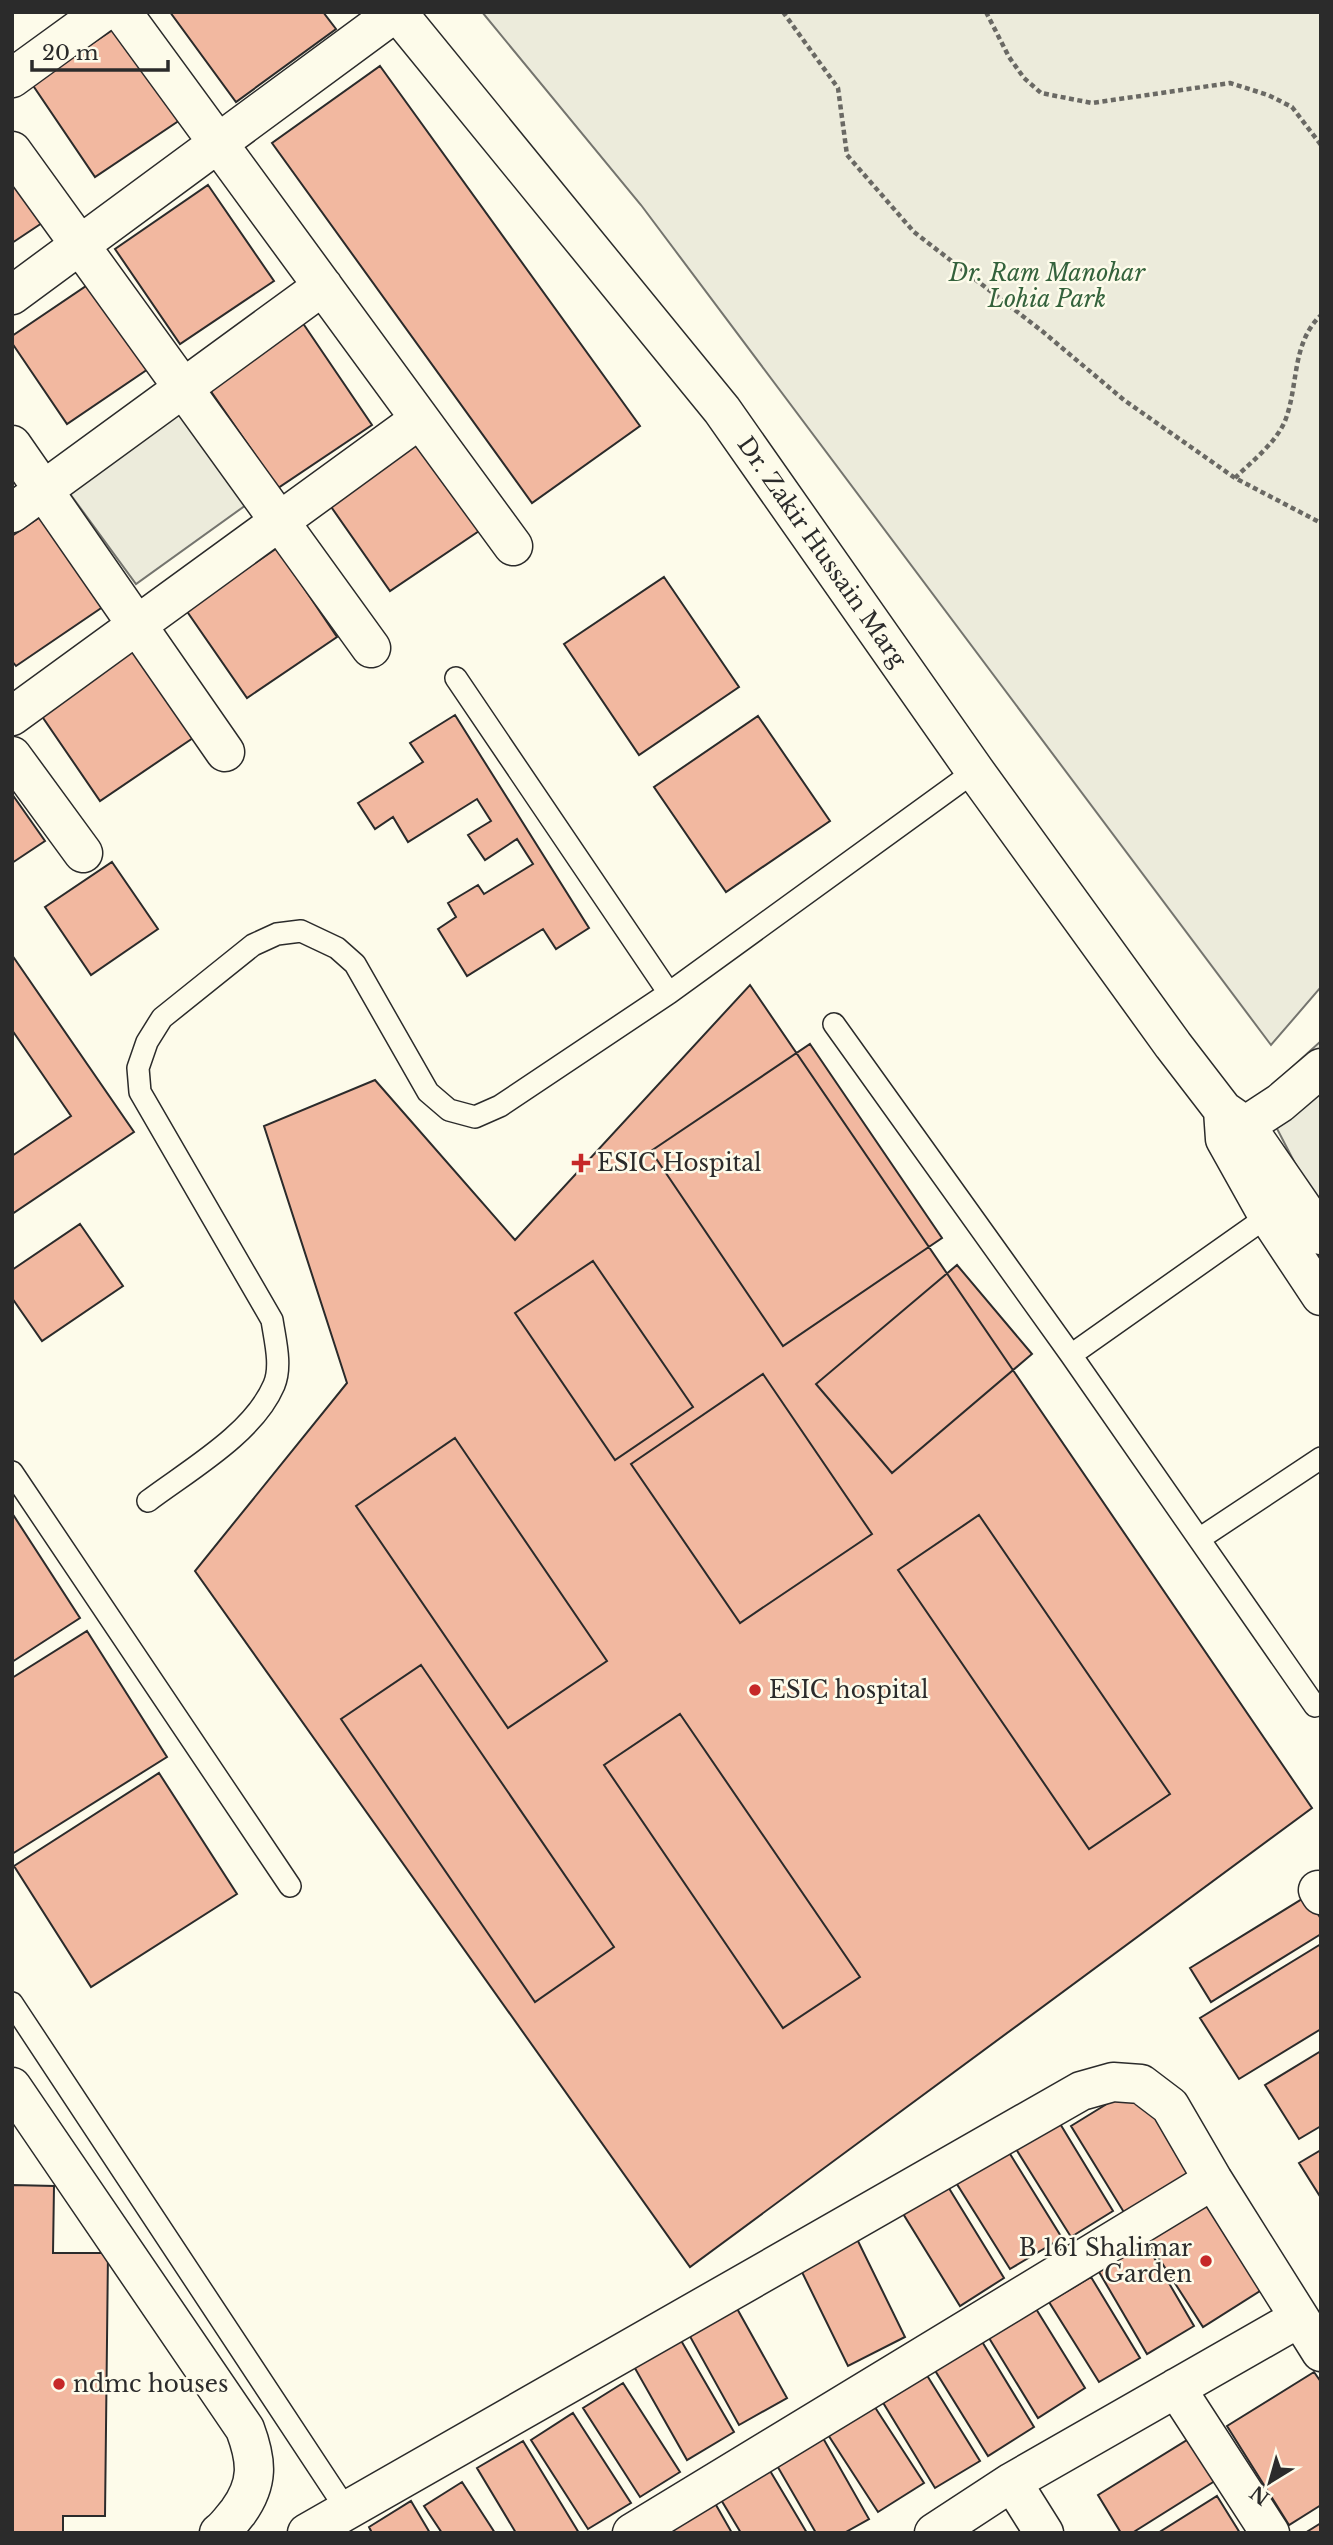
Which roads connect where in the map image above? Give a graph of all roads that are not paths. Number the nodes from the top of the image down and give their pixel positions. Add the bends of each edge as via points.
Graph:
1 (103, 12) edge
2 (122, 12) edge
3 (396, 12) edge
4 (12, 78) edge
5 (218, 143) junction
6 (12, 150) edge
7 (80, 244) junction
8 (323, 286) junction
9 (12, 295) edge
10 (183, 388) junction
11 (420, 418) junction
12 (12, 445) edge
13 (43, 490) junction
14 (12, 513) edge
15 (279, 521) junction
16 (513, 546) dead end
17 (137, 625) junction
18 (371, 648) dead end
19 (456, 678) dead end
20 (12, 716) edge
21 (225, 752) dead end
22 (12, 756) edge
23 (975, 771) junction
24 (82, 853) dead end
25 (669, 993) junction
26 (834, 1024) dead end
27 (1321, 1068) edge
28 (1231, 1125) junction
29 (1282, 1207) junction
30 (1321, 1236) edge
31 (1321, 1296) edge
32 (1071, 1355) junction
33 (1321, 1458) edge
34 (12, 1472) edge
35 (148, 1502) dead end
36 (1199, 1539) junction
37 (1315, 1706) dead end
38 (290, 1886) dead end
39 (12, 2003) edge
40 (12, 2087) edge
41 (1213, 2180) junction
42 (1299, 2318) junction
43 (1321, 2352) edge
44 (1176, 2389) junction
45 (1012, 2482) junction
46 (346, 2509) junction
47 (219, 2533) edge
48 (307, 2533) edge
49 (632, 2533) edge
50 (934, 2533) edge
51 (1044, 2533) edge
52 (1270, 2533) edge

1 - 4 street
2 - 5 street
3 - 5 street
3 - 23 street, Dr. Zakir Hussain Marg via 722,410
5 - 7 street
5 - 8 street
6 - 7 street
7 - 9 street
7 - 10 street
8 - 10 street
8 - 11 street
10 - 13 street
10 - 15 street
11 - 15 street
11 - 16 street
12 - 13 street
13 - 14 street
13 - 17 street
15 - 17 street
15 - 18 street
17 - 20 street
17 - 21 street
19 - 25 lane
22 - 24 street
23 - 25 lane
23 - 28 street, Dr. Zakir Hussain Marg
25 - 35 lane via 500,1106 475,1117 450,1110 428,1092 355,964 337,948 301,931 277,934 253,945 162,1018 138,1068 140,1091 272,1321 277,1350 275,1383 254,1418
26 - 32 lane
27 - 28 street via 1280,1103
28 - 29 street, Dr. Zakir Hussain Marg
29 - 30 street, Dr. Zakir Hussain Marg
29 - 31 street, Dr. Zakir Hussain Marg
29 - 32 lane
32 - 36 lane
33 - 36 lane
34 - 38 lane
36 - 37 lane
39 - 46 lane
40 - 47 street via 245,2428 254,2453 254,2476 249,2496
41 - 42 street
41 - 46 street via 1170,2106 1141,2084 1113,2082 1081,2091
41 - 49 street
42 - 43 street
42 - 44 street
44 - 45 street
44 - 52 street
45 - 50 street
45 - 51 street
46 - 48 street

